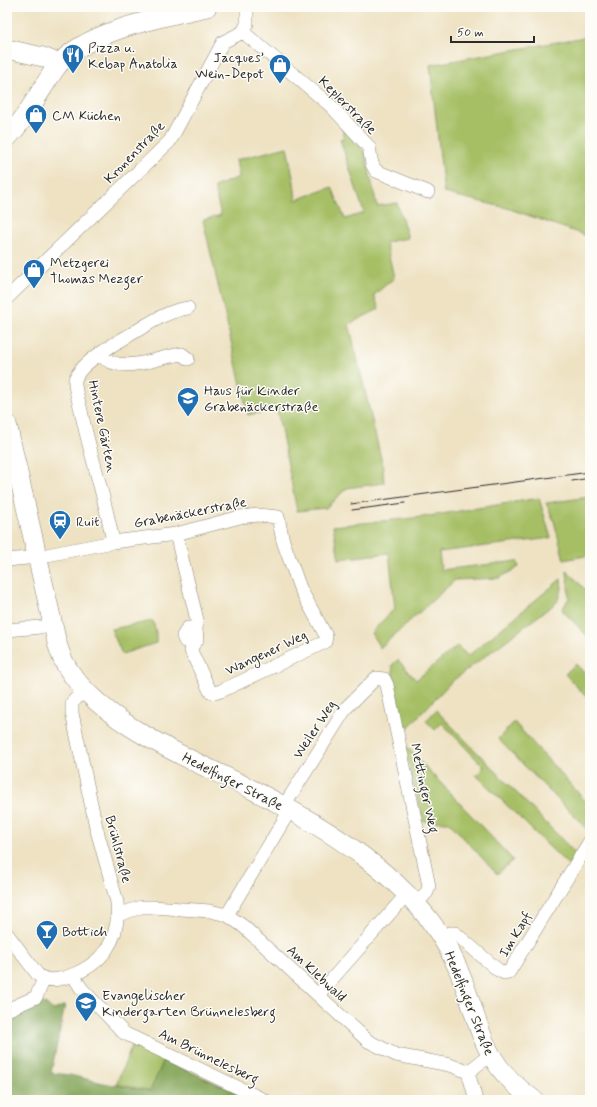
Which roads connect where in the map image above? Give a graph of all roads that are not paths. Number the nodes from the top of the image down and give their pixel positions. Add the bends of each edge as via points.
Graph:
1 (207, 7) edge
2 (248, 7) edge
3 (243, 32) junction
4 (7, 49) edge
5 (59, 64) junction
6 (7, 138) edge
7 (428, 192) dead end
8 (7, 298) edge
9 (188, 308) dead end
10 (100, 355) junction
11 (188, 359) dead end
12 (7, 424) edge
13 (278, 517) joint
14 (176, 534) junction
15 (113, 542) junction
16 (37, 557) junction
17 (7, 560) edge
18 (52, 626) junction
19 (7, 630) edge
20 (380, 678) joint
21 (85, 689) junction
22 (287, 808) junction
23 (590, 841) edge
24 (411, 900) junction
25 (118, 915) junction
26 (227, 915) junction
27 (7, 936) edge
28 (442, 938) junction
29 (73, 975) junction
30 (44, 979) junction
31 (318, 995) junction
32 (7, 1010) edge
33 (490, 1055) junction
34 (468, 1072) junction
35 (264, 1100) edge
36 (476, 1100) edge
37 (534, 1100) edge

1 - 5 street via 106,34 78,48
2 - 3 street via 247,24
3 - 7 street, Keplerstraße via 331,106 369,147 376,171
3 - 8 street, Kronenstraße via 223,42 170,141
4 - 5 street via 43,57
5 - 6 street
9 - 10 street, Hintere Gärten via 174,310 110,346
10 - 11 street via 108,361 128,364 182,354
10 - 15 street, Hintere Gärten via 79,372 75,383
12 - 16 street, Hedelfinger Straße
13 - 14 street, Grabenäckerstraße via 240,517
13 - 14 street, Wangener Weg via 297,580 326,636 325,642 214,693 208,690 191,651 192,644 185,641 184,633 188,628 196,629 197,620
14 - 15 street, Grabenäckerstraße
15 - 16 street, Grabenäckerstraße
16 - 17 street, Grabenäckerstraße
16 - 18 street, Hedelfinger Straße
18 - 19 street
18 - 21 street, Hedelfinger Straße via 64,663
20 - 22 street, Weiler Weg via 373,680 346,708
20 - 24 street, Mettinger Weg via 384,679 387,685 429,886 427,892
21 - 22 street, Hedelfinger Straße via 130,726 177,753
21 - 25 street, Brühlstraße via 72,704 72,713
22 - 24 street, Hedelfinger Straße via 365,857
22 - 26 street, Weiler Weg
23 - 28 street, Im Kapf via 509,972 498,970 455,933
24 - 28 street, Hedelfinger Straße
24 - 31 street, Mettinger Weg
25 - 26 street, Am Klebwald via 140,907 210,911
25 - 29 street, Brühlstraße via 116,930 103,954 92,966
26 - 31 street, Am Klebwald via 235,919
27 - 30 street
28 - 33 street, Hedelfinger Straße via 458,967 479,1032
29 - 30 street, Brühlstraße via 56,980
29 - 35 street, Am Brünnelesberg via 81,988 124,1033
30 - 32 street via 36,997
31 - 34 street, Am Klebwald via 378,1047 396,1055 450,1065
33 - 34 street
33 - 37 street, Hedelfinger Straße via 507,1078
34 - 36 street

